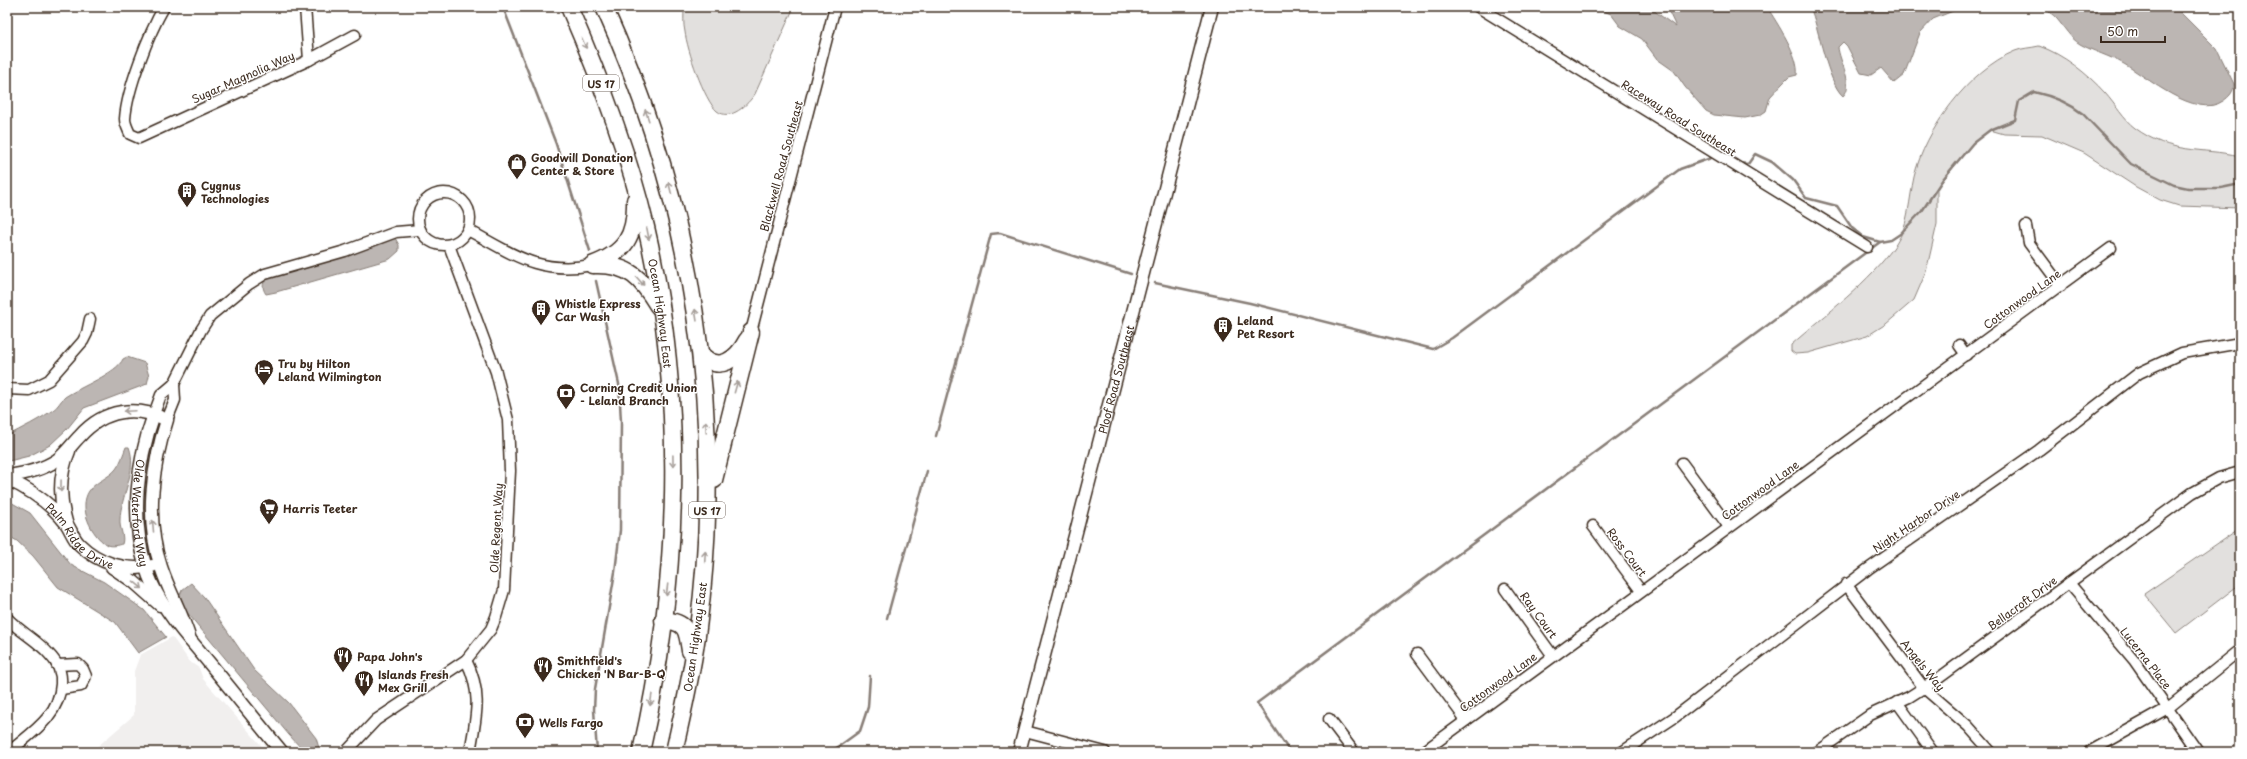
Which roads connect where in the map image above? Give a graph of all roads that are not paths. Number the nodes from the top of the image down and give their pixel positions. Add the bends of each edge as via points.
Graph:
1 (164, 7) edge
2 (305, 7) edge
3 (569, 7) edge
4 (604, 7) edge
5 (835, 7) edge
6 (1212, 7) edge
7 (1478, 7) edge
8 (355, 35) dead end
9 (309, 60) junction
10 (634, 182) junction
11 (2026, 226) dead end
12 (420, 230) junction
13 (468, 230) junction
14 (449, 245) junction
15 (1867, 247) dead end
16 (2111, 248) dead end
17 (592, 265) junction
18 (2061, 286) junction
19 (663, 314) junction
20 (90, 319) dead end
21 (751, 332) junction
22 (2240, 342) edge
23 (1959, 345) dead end
24 (701, 354) junction
25 (1966, 355) junction
26 (174, 384) junction
27 (7, 389) edge
28 (154, 414) junction
29 (167, 420) junction
30 (69, 450) junction
31 (1682, 463) dead end
32 (2240, 472) edge
33 (7, 476) edge
34 (7, 479) edge
35 (708, 507) junction
36 (66, 524) junction
37 (1593, 526) dead end
38 (1729, 528) junction
39 (106, 563) junction
40 (160, 565) junction
41 (146, 568) junction
42 (1846, 584) junction
43 (2068, 584) junction
44 (1505, 589) dead end
45 (1641, 591) junction
46 (170, 616) junction
47 (7, 618) edge
48 (663, 620) junction
49 (190, 640) junction
50 (2240, 650) edge
51 (1417, 654) dead end
52 (1553, 656) junction
53 (466, 660) junction
54 (57, 665) junction
55 (692, 665) junction
56 (1924, 688) junction
57 (61, 689) junction
58 (1897, 702) junction
59 (2168, 708) junction
60 (1329, 719) dead end
61 (1466, 720) junction
62 (1025, 731) junction
63 (9, 752) edge
64 (282, 752) edge
65 (346, 752) edge
66 (470, 752) edge
67 (642, 752) edge
68 (674, 752) edge
69 (1019, 752) edge
70 (1106, 752) edge
71 (1354, 752) edge
72 (1423, 752) edge
73 (1622, 752) edge
74 (1819, 752) edge
75 (1933, 752) edge
76 (1991, 752) edge
77 (2089, 752) edge
78 (2198, 752) edge

1 - 9 street, Sugar Magnolia Way via 152,28 133,85 125,120 130,134 139,138
2 - 9 street
3 -> 10 highway, Ocean Highway East / US 17 via 607,99
24 -> 4 highway, Ocean Highway East / US 17 via 690,281 668,180 640,93
5 - 21 street, Blackwell Road Southeast
6 - 62 street, Ploof Road Southeast
7 - 15 street, Raceway Road Southeast
8 - 9 street, Sugar Magnolia Way
10 - 17 highway via 635,207 630,235 624,247 614,256
10 -> 19 highway, Ocean Highway East / US 17
11 - 18 street via 2029,243
12 - 13 street via 419,210 427,199 445,193 454,195 465,204 469,212
12 - 14 street via 432,243
12 - 26 street via 396,232 344,251 265,274 210,316
13 - 14 street via 457,242
13 - 17 street via 516,257 540,266 565,269
14 - 53 street, Olde Regent Way via 496,372 505,403 510,443 509,518 504,590 491,629
16 - 18 street, Cottonwood Lane
17 -> 19 highway via 606,265 632,272 644,284
18 - 25 street, Cottonwood Lane
19 -> 48 highway, Ocean Highway East / US 17 via 669,380 673,489 670,561
20 - 27 street via 83,341 49,380 29,390
21 - 24 highway via 738,353 723,364 712,363
35 -> 21 highway
22 - 42 street, Night Harbor Drive via 2182,353 2139,373 2013,469
23 - 25 street
35 -> 24 highway, Ocean Highway East / US 17
25 - 38 street, Cottonwood Lane
26 - 28 street, Olde Waterford Way via 161,395
26 - 29 street, Olde Waterford Way via 175,400
28 - 29 street
28 -> 30 street via 131,410 106,416 86,430
28 - 41 street, Olde Waterford Way via 142,454 138,493 139,530
40 -> 29 street, Olde Waterford Way via 155,540 152,495 156,459
30 - 33 street via 47,466 24,474
30 -> 36 street via 60,484
31 - 38 street
32 - 43 street, Bellacroft Drive via 2219,478 2192,493
34 - 36 street, Palm Ridge Drive via 42,500
55 -> 35 highway, Ocean Highway East / US 17 via 701,600
36 - 39 street, Palm Ridge Drive via 79,544
37 - 45 street, Ross Court
38 - 45 street, Cottonwood Lane
39 - 41 street, Palm Ridge Drive
39 -> 46 street via 134,582
40 - 41 street, Palm Ridge Drive
40 - 49 street, Olde Waterford Way
41 - 46 street, Olde Waterford Way
42 - 56 street, Angels Way
42 - 73 street, Night Harbor Drive via 1698,699
43 - 56 street, Bellacroft Drive
43 - 59 street, Lucerna Place via 2134,660
44 - 52 street, Ray Court
45 - 52 street, Cottonwood Lane
46 - 49 street, Olde Waterford Way
47 - 54 street via 44,649
48 - 55 highway via 674,621 687,630
48 -> 67 highway, Ocean Highway East / US 17
49 - 64 street, Olde Waterford Way
50 - 59 street
51 - 61 street
52 - 61 street, Cottonwood Lane
53 - 65 street, Olde Regent Way via 376,720
53 - 66 street via 473,673 477,695
54 - 57 street
54 - 57 street via 78,664 86,676 81,686
55 - 68 highway, Ocean Highway East / US 17
56 - 58 street, Bellacroft Drive
56 - 76 street, Angels Way via 1937,702 1968,726
57 - 63 street via 51,715
58 - 74 street, Bellacroft Drive via 1864,718
58 - 75 street
59 - 77 street
59 - 78 street, Lucerna Place
60 - 71 street
61 - 72 street, Cottonwood Lane
62 - 69 street, Ploof Road Southeast
62 - 70 street

